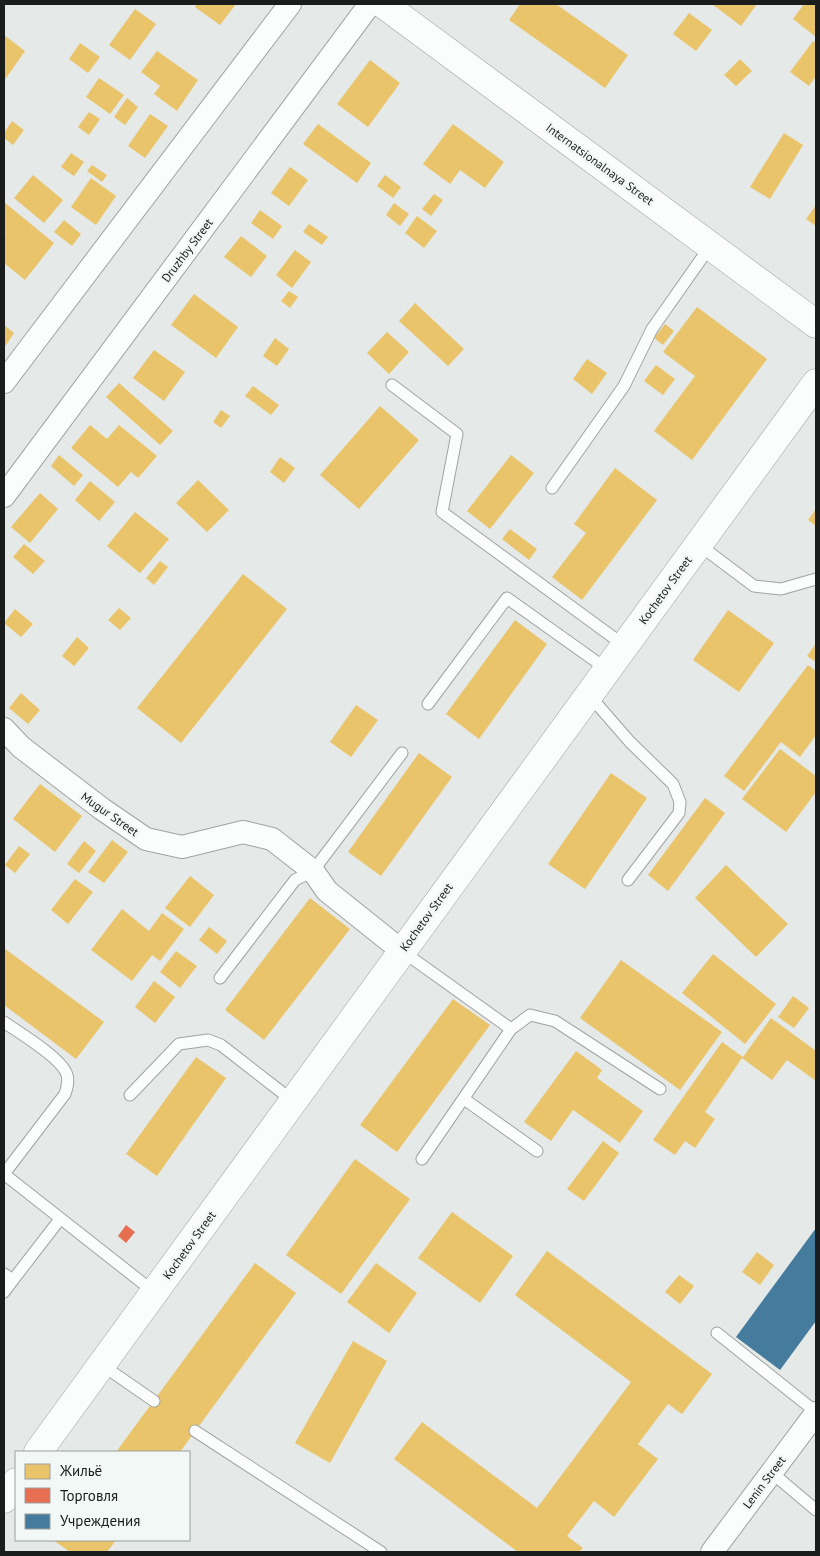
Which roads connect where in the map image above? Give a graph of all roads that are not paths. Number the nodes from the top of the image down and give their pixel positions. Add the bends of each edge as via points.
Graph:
1 (290, 4) edge
2 (370, 4) edge
3 (383, 4) edge
4 (711, 246) junction
5 (816, 324) edge
6 (4, 382) edge
7 (816, 383) edge
8 (392, 384) dead end
9 (552, 488) dead end
10 (4, 496) edge
11 (698, 544) junction
12 (816, 579) edge
13 (625, 646) junction
14 (608, 670) junction
15 (589, 696) junction
16 (428, 704) dead end
17 (4, 729) edge
18 (402, 753) dead end
19 (312, 871) junction
20 (628, 880) dead end
21 (402, 950) junction
22 (220, 978) dead end
23 (4, 1022) edge
24 (511, 1029) junction
25 (660, 1089) dead end
26 (130, 1095) dead end
27 (464, 1099) junction
28 (293, 1100) junction
29 (538, 1151) dead end
30 (422, 1159) dead end
31 (4, 1174) edge
32 (60, 1219) junction
33 (8, 1277) edge
34 (4, 1292) edge
35 (154, 1292) junction
36 (717, 1333) dead end
37 (102, 1365) junction
38 (154, 1401) dead end
39 (816, 1412) edge
40 (195, 1431) dead end
41 (39, 1451) edge
42 (771, 1472) junction
43 (15, 1483) edge
44 (4, 1499) edge
45 (816, 1510) edge
46 (381, 1552) edge
47 (712, 1552) edge

1 - 6 street
2 - 10 street, Druzhby Street
3 - 4 main road, Internatsionalnaya Street
4 - 5 main road, Internatsionalnaya Street
4 - 9 lane via 652,329 624,386
7 - 11 main road, Kochetov Street
8 - 13 lane via 457,434 442,512
11 - 12 lane via 754,586 781,589
11 - 13 main road, Kochetov Street
13 - 14 main road, Kochetov Street
14 - 15 main road, Kochetov Street
14 - 16 lane via 506,598
15 - 20 lane via 678,792 679,813
15 - 21 main road, Kochetov Street
17 - 19 street, Mugur Street via 94,804 146,839 182,847 243,832 272,839
18 - 19 lane
19 - 21 street, Mugur Street via 327,891
19 - 22 lane via 295,880
21 - 24 lane
21 - 28 main road, Kochetov Street
23 - 31 lane via 60,1063 67,1074 68,1084 65,1094
24 - 25 lane via 530,1015 555,1021
24 - 27 lane
26 - 28 lane via 179,1044 208,1040 221,1045
27 - 29 lane
27 - 30 lane
28 - 35 main road, Kochetov Street
31 - 32 lane
32 - 33 lane
32 - 35 lane
33 - 34 lane
35 - 37 main road, Kochetov Street
36 - 39 lane
37 - 38 lane
37 - 41 main road, Kochetov Street
39 - 42 street, Lenin Street
40 - 46 lane
42 - 45 lane
42 - 47 street, Lenin Street
43 - 44 main road

